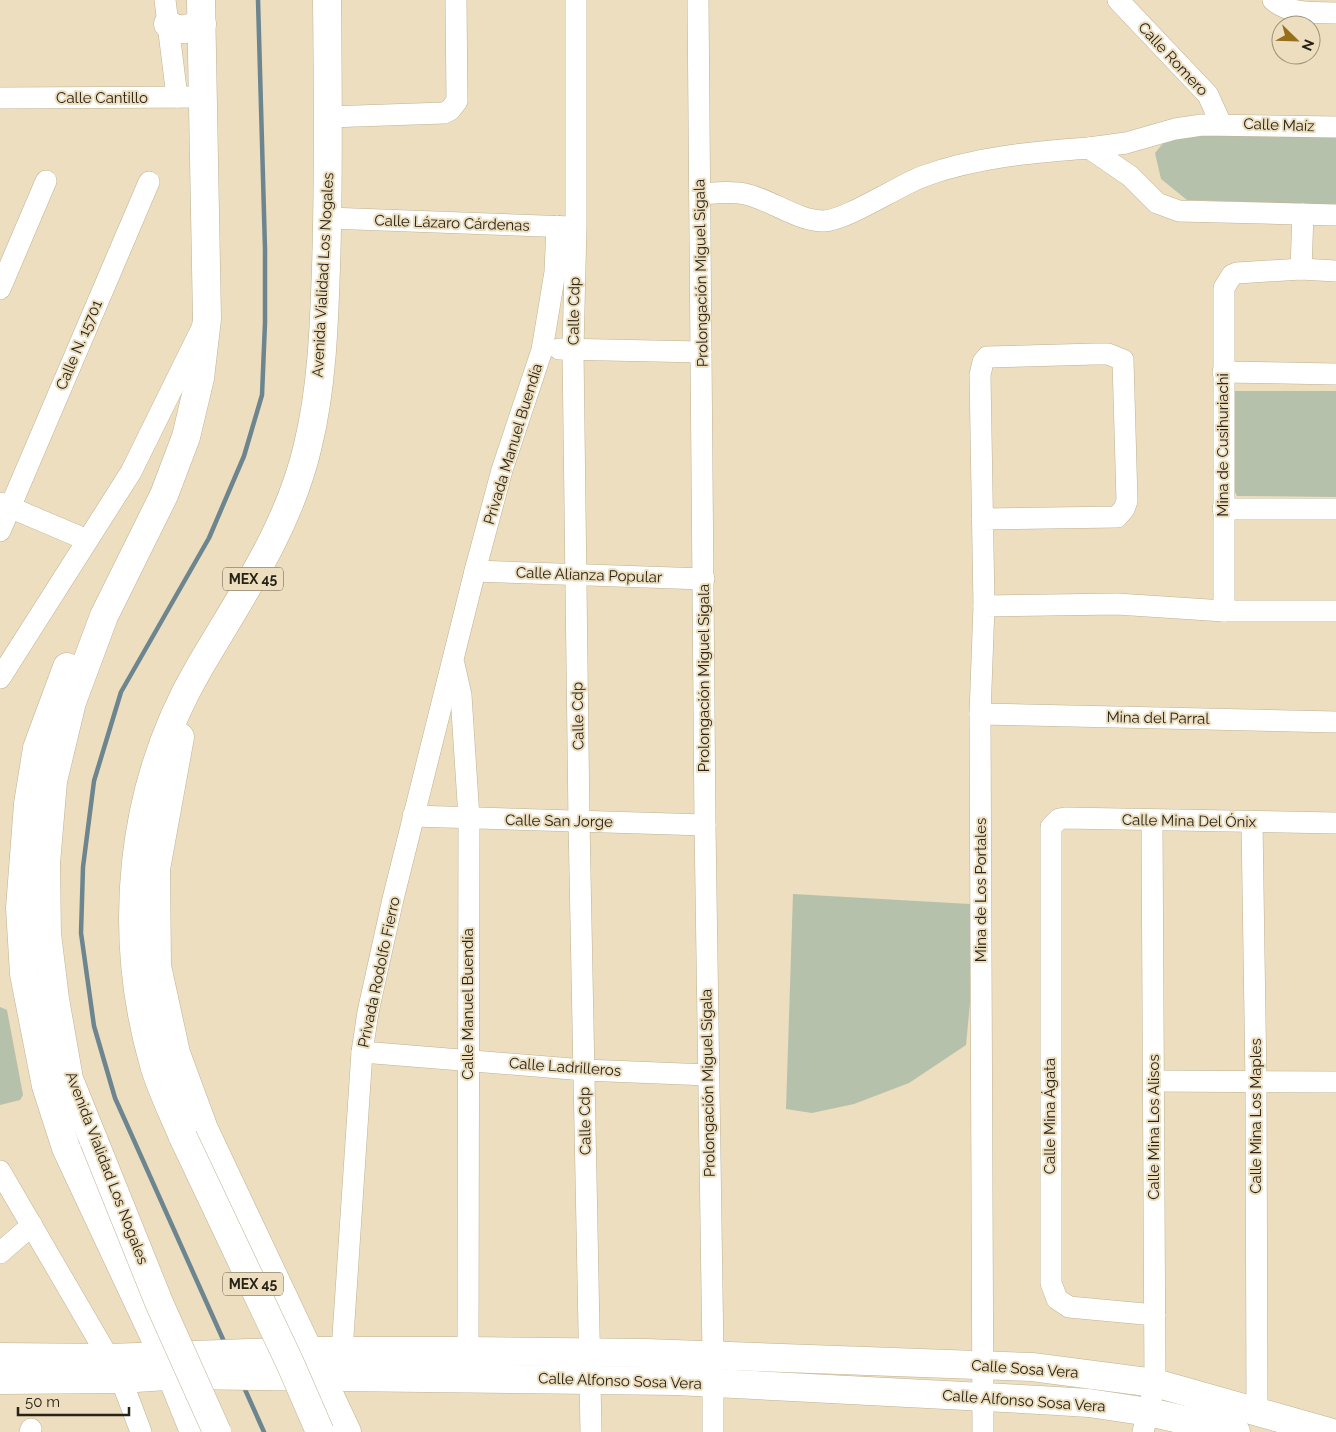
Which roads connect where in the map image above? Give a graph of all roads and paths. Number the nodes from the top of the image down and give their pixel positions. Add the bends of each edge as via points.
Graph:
1 (327, 0) edge
2 (456, 0) edge
3 (576, 0) edge
4 (698, 0) edge
5 (1118, 0) edge
6 (1273, 0) edge
7 (166, 12) edge
8 (202, 12) edge
9 (1336, 13) edge
10 (177, 97) junction
11 (204, 97) junction
12 (0, 98) edge
13 (328, 117) junction
14 (1221, 124) junction
15 (1336, 127) edge
16 (1089, 148) junction
17 (46, 181) dead end
18 (149, 182) dead end
19 (700, 194) junction
20 (1303, 214) junction
21 (1336, 215) edge
22 (328, 218) junction
23 (566, 227) junction
24 (1301, 269) junction
25 (1336, 271) edge
26 (0, 289) edge
27 (207, 319) junction
28 (574, 349) junction
29 (542, 350) junction
30 (701, 352) junction
31 (1223, 372) junction
32 (1336, 374) edge
33 (5, 505) edge
34 (1223, 509) junction
35 (1336, 509) edge
36 (982, 519) junction
37 (0, 531) edge
38 (87, 540) junction
39 (475, 571) junction
40 (576, 575) junction
41 (704, 579) junction
42 (984, 606) junction
43 (1336, 611) edge
44 (1224, 612) junction
45 (104, 616) junction
46 (453, 659) junction
47 (0, 678) edge
48 (190, 685) junction
49 (980, 714) junction
50 (1336, 722) edge
51 (413, 816) junction
52 (469, 818) junction
53 (579, 821) junction
54 (1152, 821) junction
55 (1252, 822) junction
56 (1336, 823) edge
57 (705, 825) junction
58 (1049, 831) joint
59 (362, 1052) junction
60 (468, 1060) junction
61 (584, 1070) junction
62 (708, 1075) junction
63 (1154, 1081) junction
64 (1336, 1082) edge
65 (1256, 1083) junction
66 (0, 1170) edge
67 (32, 1225) junction
68 (0, 1253) edge
69 (1155, 1315) junction
70 (308, 1351) junction
71 (342, 1351) junction
72 (468, 1351) junction
73 (714, 1356) junction
74 (0, 1358) edge
75 (172, 1365) junction
76 (440, 1365) junction
77 (591, 1366) junction
78 (983, 1366) junction
79 (115, 1368) junction
80 (323, 1376) junction
81 (0, 1380) edge
82 (712, 1384) junction
83 (1156, 1384) junction
84 (983, 1398) junction
85 (1257, 1410) junction
86 (1146, 1422) edge
87 (141, 1432) edge
88 (194, 1432) edge
89 (217, 1432) edge
90 (320, 1432) edge
91 (347, 1432) edge
92 (591, 1432) edge
93 (713, 1432) edge
94 (983, 1432) edge
95 (1236, 1432) edge
96 (1329, 1432) edge

1 - 13 main road, Avenida Vialidad Los Nogales / MEX 45
2 - 13 street via 457,101 450,110
3 - 23 street, Calle Cdp
4 - 19 street, Prolongación Miguel Sigala
5 - 14 street, Calle Romero via 1208,96
6 - 9 street via 1285,9 1299,12
7 - 8 main road via 172,27 186,30
7 - 10 street
8 - 11 main road, Avenida Vialidad Los Nogales
10 - 11 street, Calle Cantillo
10 - 12 street, Calle Cantillo
11 - 27 main road, Avenida Vialidad Los Nogales
13 - 22 main road, Avenida Vialidad Los Nogales / MEX 45
14 - 15 street, Calle Maíz
14 - 16 street, Calle Maíz via 1186,127 1126,143
16 - 19 street, Calle Maíz via 954,165 922,176 840,217 825,221 789,212 746,194
16 - 20 street via 1130,176 1157,203 1179,211
17 - 26 street
18 - 33 street, Calle N. 15701
19 - 30 street, Prolongación Miguel Sigala
20 - 21 street
20 - 24 street
22 - 23 street, Calle Lázaro Cárdenas
22 - 48 main road, Avenida Vialidad Los Nogales / MEX 45 via 324,336 316,406 307,448 286,513 268,553
23 - 28 street, Calle Cdp
23 - 29 street, Privada Manuel Buendía via 554,272
24 - 25 street
24 - 31 street, Mina de Cusihuriachi via 1237,273 1227,280 1224,288
27 - 38 street, Avenida Vialidad Los Nogales via 131,472
27 - 45 main road, Avenida Vialidad Los Nogales via 200,378 186,437 164,495
28 - 29 street
28 - 30 street
28 - 40 street, Calle Cdp
29 - 39 street, Privada Manuel Buendía via 502,470
30 - 41 street, Prolongación Miguel Sigala
31 - 32 street
31 - 34 street, Mina de Cusihuriachi
33 - 37 street, Calle N. 15701
33 - 38 street
34 - 35 street
34 - 44 street, Mina de Cusihuriachi
36 - 36 street, Mina de Los Portales via 1116,517 1121,513 1127,501 1124,360 1108,354 987,357 980,375
36 - 42 street, Mina de Los Portales
38 - 47 street, Avenida Vialidad Los Nogales
39 - 40 street, Calle Alianza Popular
39 - 46 street, Privada Manuel Buendía
40 - 41 street, Calle Alianza Popular
40 - 53 street, Calle Cdp
41 - 57 street, Prolongación Miguel Sigala
42 - 44 street via 1117,604
42 - 49 street, Mina de Los Portales
43 - 44 street
45 - 75 main road via 81,637 69,660 37,748 20,908 24,974 46,1086 66,1148
45 - 89 main road, Avenida Vialidad Los Nogales, bridge via 72,702 56,773 46,863 47,934 54,999 70,1078 160,1305
46 - 51 street, Privada Rodolfo Fierro
46 - 52 street, Calle Manuel Buendía via 461,695
48 - 70 main road via 156,869 157,966 176,1053 204,1129
48 - 90 main road, Avenida Vialidad Los Nogales / MEX 45, bridge via 173,717 148,786 134,871 133,938 138,999 155,1067 183,1137
49 - 50 street, Mina del Parral
49 - 78 street, Mina de Los Portales
51 - 52 street, Calle San Jorge
51 - 59 street, Privada Rodolfo Fierro via 368,1012
52 - 53 street, Calle San Jorge
52 - 60 street, Calle Manuel Buendía
53 - 57 street, Calle San Jorge
53 - 61 street, Calle Cdp
54 - 55 street, Calle Mina Del Ónix
54 - 58 street, Calle Mina Del Ónix via 1065,818 1056,821
54 - 63 street, Calle Mina Los Alisos
55 - 56 street, Calle Mina Del Ónix
55 - 65 street, Calle Mina Los Maples
57 - 62 street, Prolongación Miguel Sigala
58 - 69 street, Calle Mina Ágata via 1051,1283 1057,1299 1070,1307
59 - 60 street, Calle Ladrilleros
59 - 71 street, Privada Rodolfo Fierro
60 - 61 street, Calle Ladrilleros
60 - 72 street, Calle Manuel Buendía
61 - 62 street, Calle Ladrilleros
61 - 77 street, Calle Cdp
62 - 73 street, Prolongación Miguel Sigala
63 - 65 street
63 - 69 street, Calle Mina Los Alisos
64 - 65 street
65 - 85 street, Calle Mina Los Maples
66 - 67 street
67 - 68 street
67 - 79 street
69 - 83 street, Calle Mina Los Alisos
70 - 71 main road, Calle Alfonso Sosa Vera
70 - 75 main road, Calle Alfonso Sosa Vera, bridge
70 - 80 main road
71 - 76 main road, Calle Alfonso Sosa Vera
72 - 76 main road, Calle Alfonso Sosa Vera
72 - 77 main road, Calle Alfonso Sosa Vera
73 - 77 main road, Calle Alfonso Sosa Vera
73 - 78 main road, Calle Sosa Vera
73 - 82 street, Prolongación Miguel Sigala
74 - 79 main road, Calle Alfonso Sosa Vera
75 - 79 main road, Calle Alfonso Sosa Vera
75 - 80 main road, Calle Alfonso Sosa Vera, bridge
75 - 88 main road
76 - 77 main road, Calle Alfonso Sosa Vera
76 - 80 main road, Calle Alfonso Sosa Vera
77 - 82 main road, Calle Alfonso Sosa Vera
77 - 92 street, Calle Cdp
78 - 83 main road, Calle Sosa Vera via 1032,1367
78 - 84 street, Mina de Los Portales
79 - 81 main road, Calle Alfonso Sosa Vera
79 - 87 street
80 - 91 main road
82 - 84 main road, Calle Alfonso Sosa Vera
82 - 93 street, Prolongación Miguel Sigala
83 - 85 main road, Calle Sosa Vera
83 - 86 street, Calle Mina Los Alisos
84 - 86 main road, Calle Alfonso Sosa Vera via 1089,1403
84 - 94 street, Mina de Los Portales
85 - 96 main road, Calle Sosa Vera
86 - 95 main road, Calle Alfonso Sosa Vera

